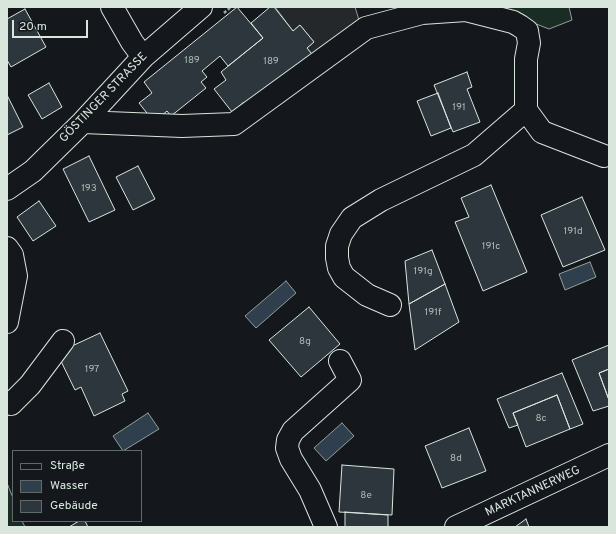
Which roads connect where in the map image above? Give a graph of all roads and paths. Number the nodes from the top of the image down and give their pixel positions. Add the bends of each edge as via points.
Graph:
1 (112, 7) edge
2 (201, 7) edge
3 (143, 57) junction
4 (526, 110) junction
5 (83, 122) junction
6 (604, 156) dead end
7 (7, 189) edge
8 (7, 248) edge
9 (390, 306) dead end
10 (7, 322) edge
11 (63, 341) dead end
12 (340, 362) dead end
13 (7, 402) edge
14 (609, 456) edge
15 (326, 527) edge
16 (456, 527) edge

1 - 3 street
2 - 3 street, GÖSTINGER STRASSE
3 - 5 street, GÖSTINGER STRASSE
4 - 5 street via 526,64 529,43 527,31 513,22 466,10 422,13 366,28 234,124 182,126
4 - 6 street via 542,132
4 - 9 street via 474,155 381,200 352,218 341,234 337,246 339,268 344,277 367,294
5 - 7 street, GÖSTINGER STRASSE via 33,171
8 - 10 street via 12,256 16,276
11 - 13 street via 30,385 11,404
12 - 15 street via 350,380 293,431 287,448 310,490
14 - 16 street, MARKTANNERWEG

